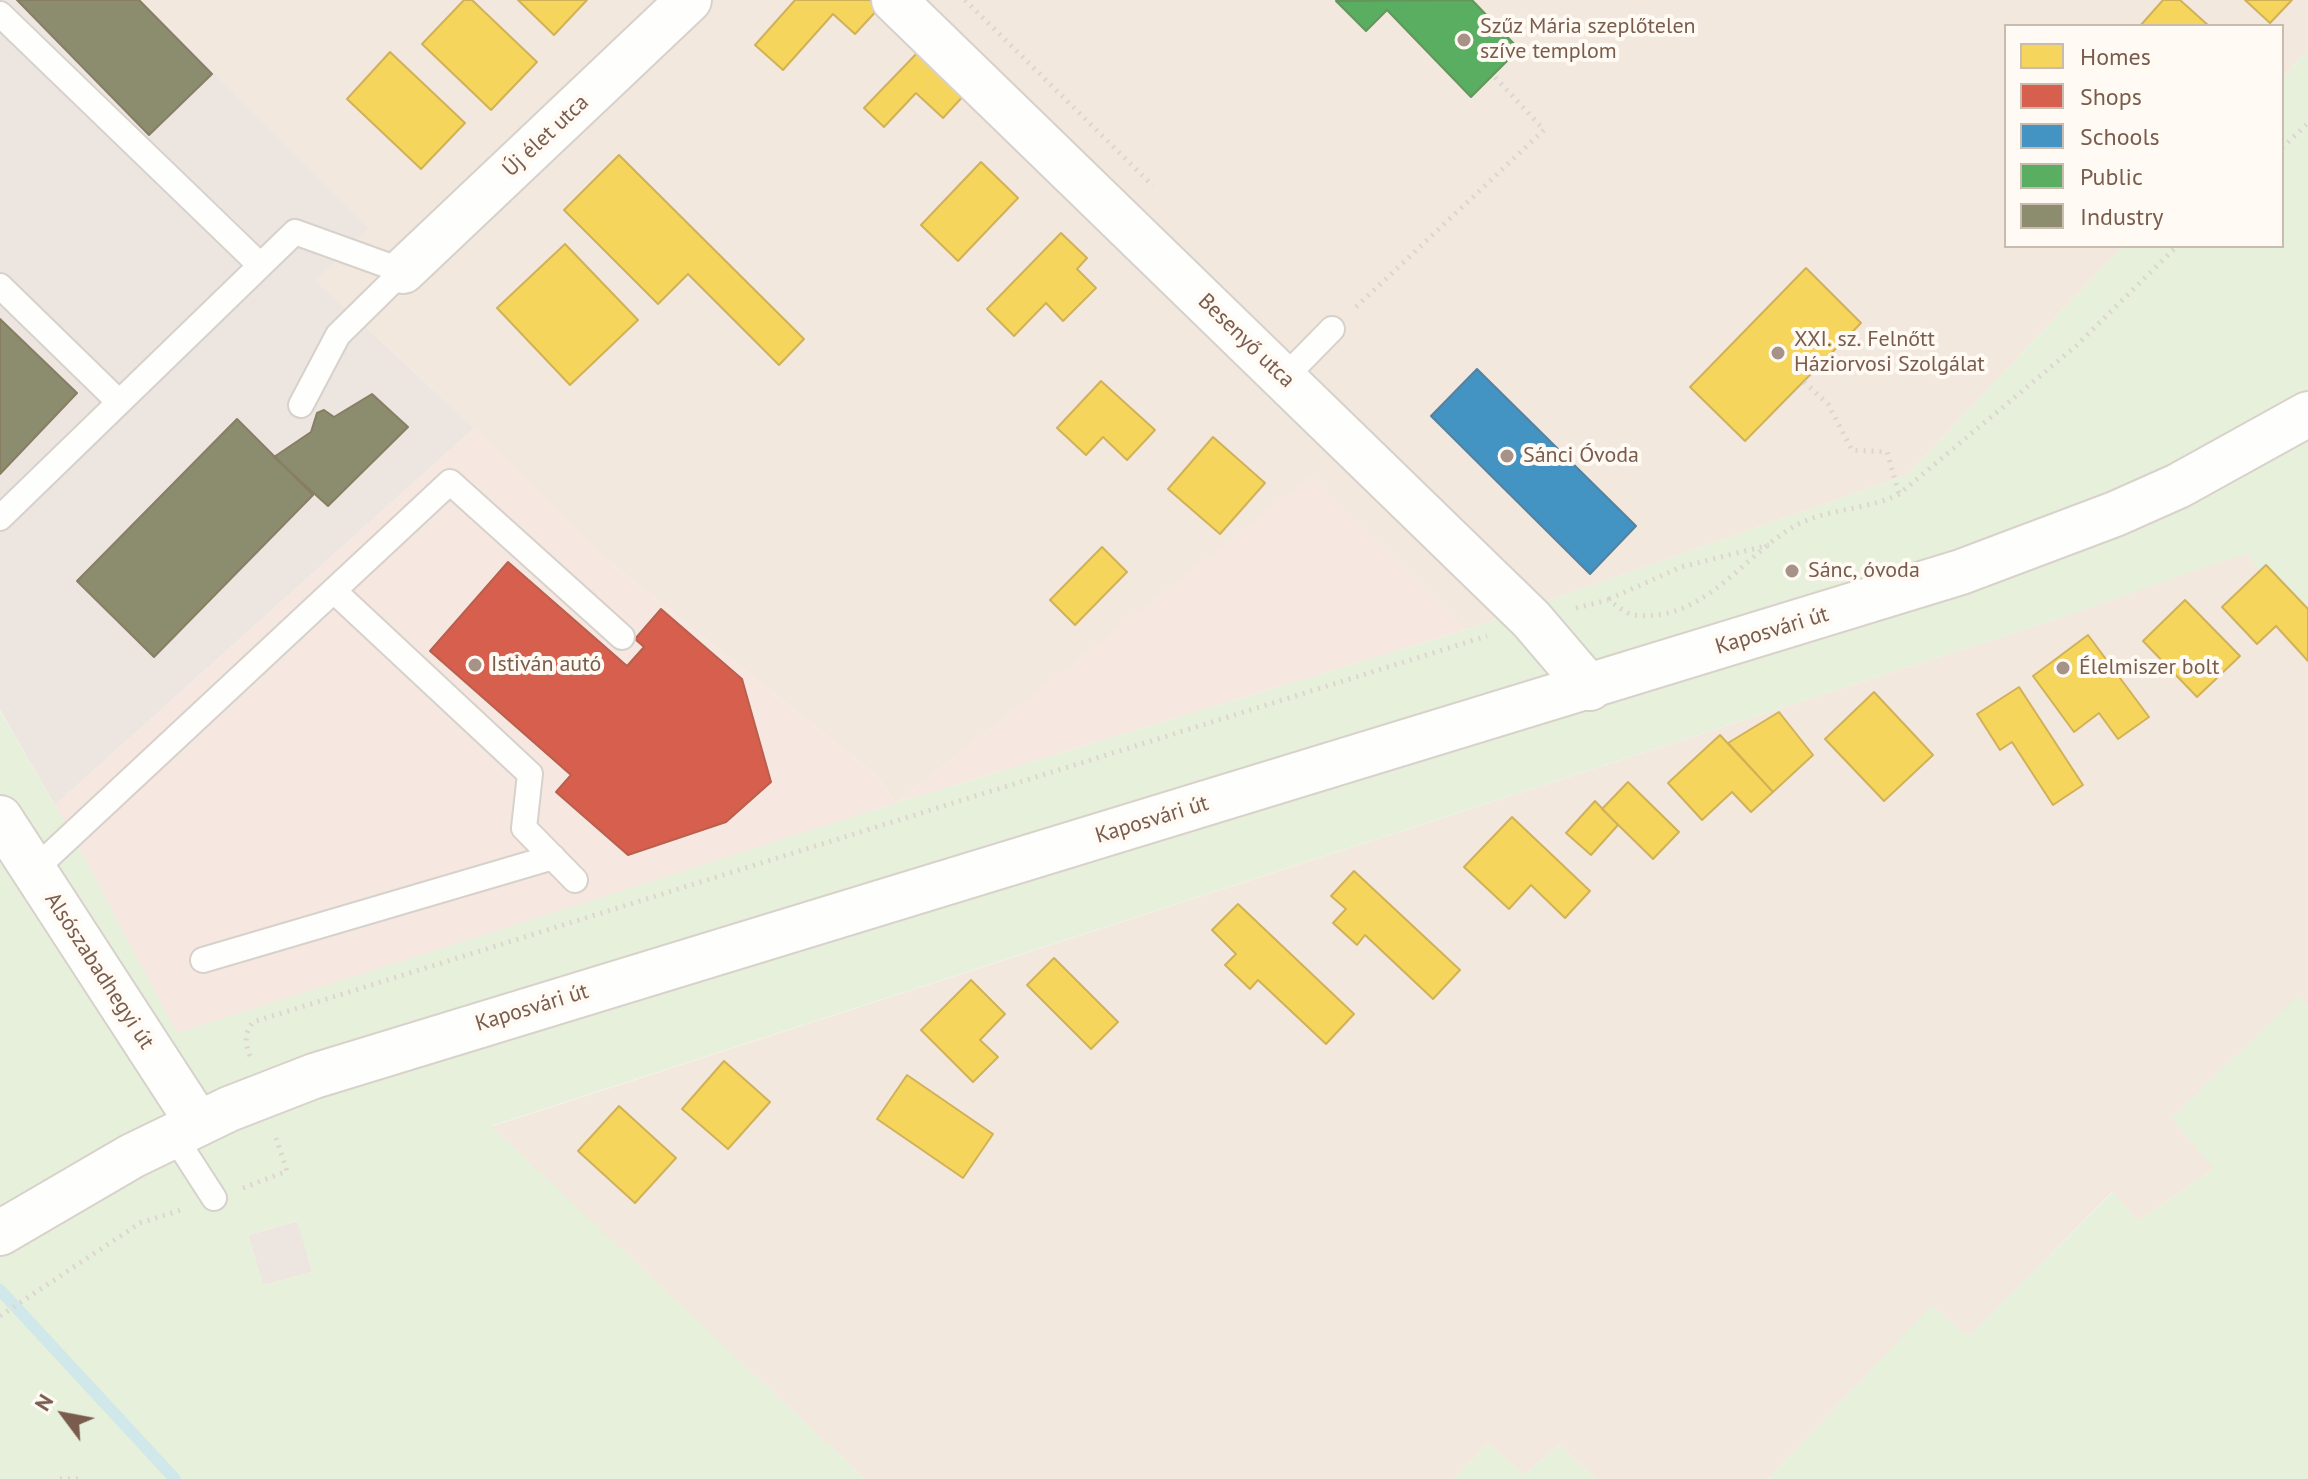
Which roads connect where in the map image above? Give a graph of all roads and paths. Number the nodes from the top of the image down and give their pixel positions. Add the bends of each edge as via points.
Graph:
1 (689, 0) edge
2 (894, 0) edge
3 (0, 14) edge
4 (1493, 75) dead end
5 (2308, 123) edge
6 (2284, 146) edge
7 (2175, 248) edge
8 (260, 265) junction
9 (403, 271) junction
10 (0, 286) edge
11 (1332, 329) joint
12 (1284, 378) junction
13 (1804, 382) dead end
14 (118, 401) junction
15 (301, 405) dead end
16 (2308, 414) edge
17 (1899, 494) junction
18 (0, 518) edge
19 (1772, 544) junction
20 (334, 591) junction
21 (1608, 600) junction
22 (1531, 619) junction
23 (622, 637) dead end
24 (1460, 646) dead end
25 (1590, 688) junction
26 (0, 818) edge
27 (553, 857) junction
28 (34, 870) junction
29 (575, 880) dead end
30 (203, 960) dead end
31 (263, 1097) junction
32 (186, 1130) junction
33 (214, 1198) junction
34 (0, 1233) edge
35 (0, 1316) edge
36 (60, 1479) edge
37 (78, 1479) edge

1 - 9 main road, Új élet utca
2 - 12 main road, Besenyő utca
3 - 8 lane
4 - 11 path via 1544,130
5 - 6 path
7 - 17 path via 2076,346
8 - 9 lane via 295,232
8 - 14 lane
9 - 15 lane via 338,335
10 - 14 lane
11 - 12 lane
12 - 22 main road, Besenyő utca
13 - 17 path via 1828,404 1852,450 1887,452
14 - 18 lane
16 - 25 main road, Kaposvári út via 2178,486 2087,525 1961,572
17 - 19 path via 1794,526
19 - 21 path via 1681,567
19 - 21 path via 1728,583 1674,612 1632,615
20 - 23 lane via 450,482
20 - 27 lane via 530,774 524,828
20 - 28 lane
21 - 22 path
22 - 25 main road, Besenyő utca
24 - 31 path via 253,1022 245,1043
25 - 31 main road, Kaposvári út via 476,1024
26 - 28 main road, Alsószabadhegyi út
27 - 29 lane
27 - 30 lane
28 - 32 main road, Alsószabadhegyi út
31 - 32 main road, Kaposvári út
31 - 33 path via 287,1171
32 - 33 lane
32 - 34 main road, Kaposvári út
33 - 35 path via 140,1223
36 - 37 path

